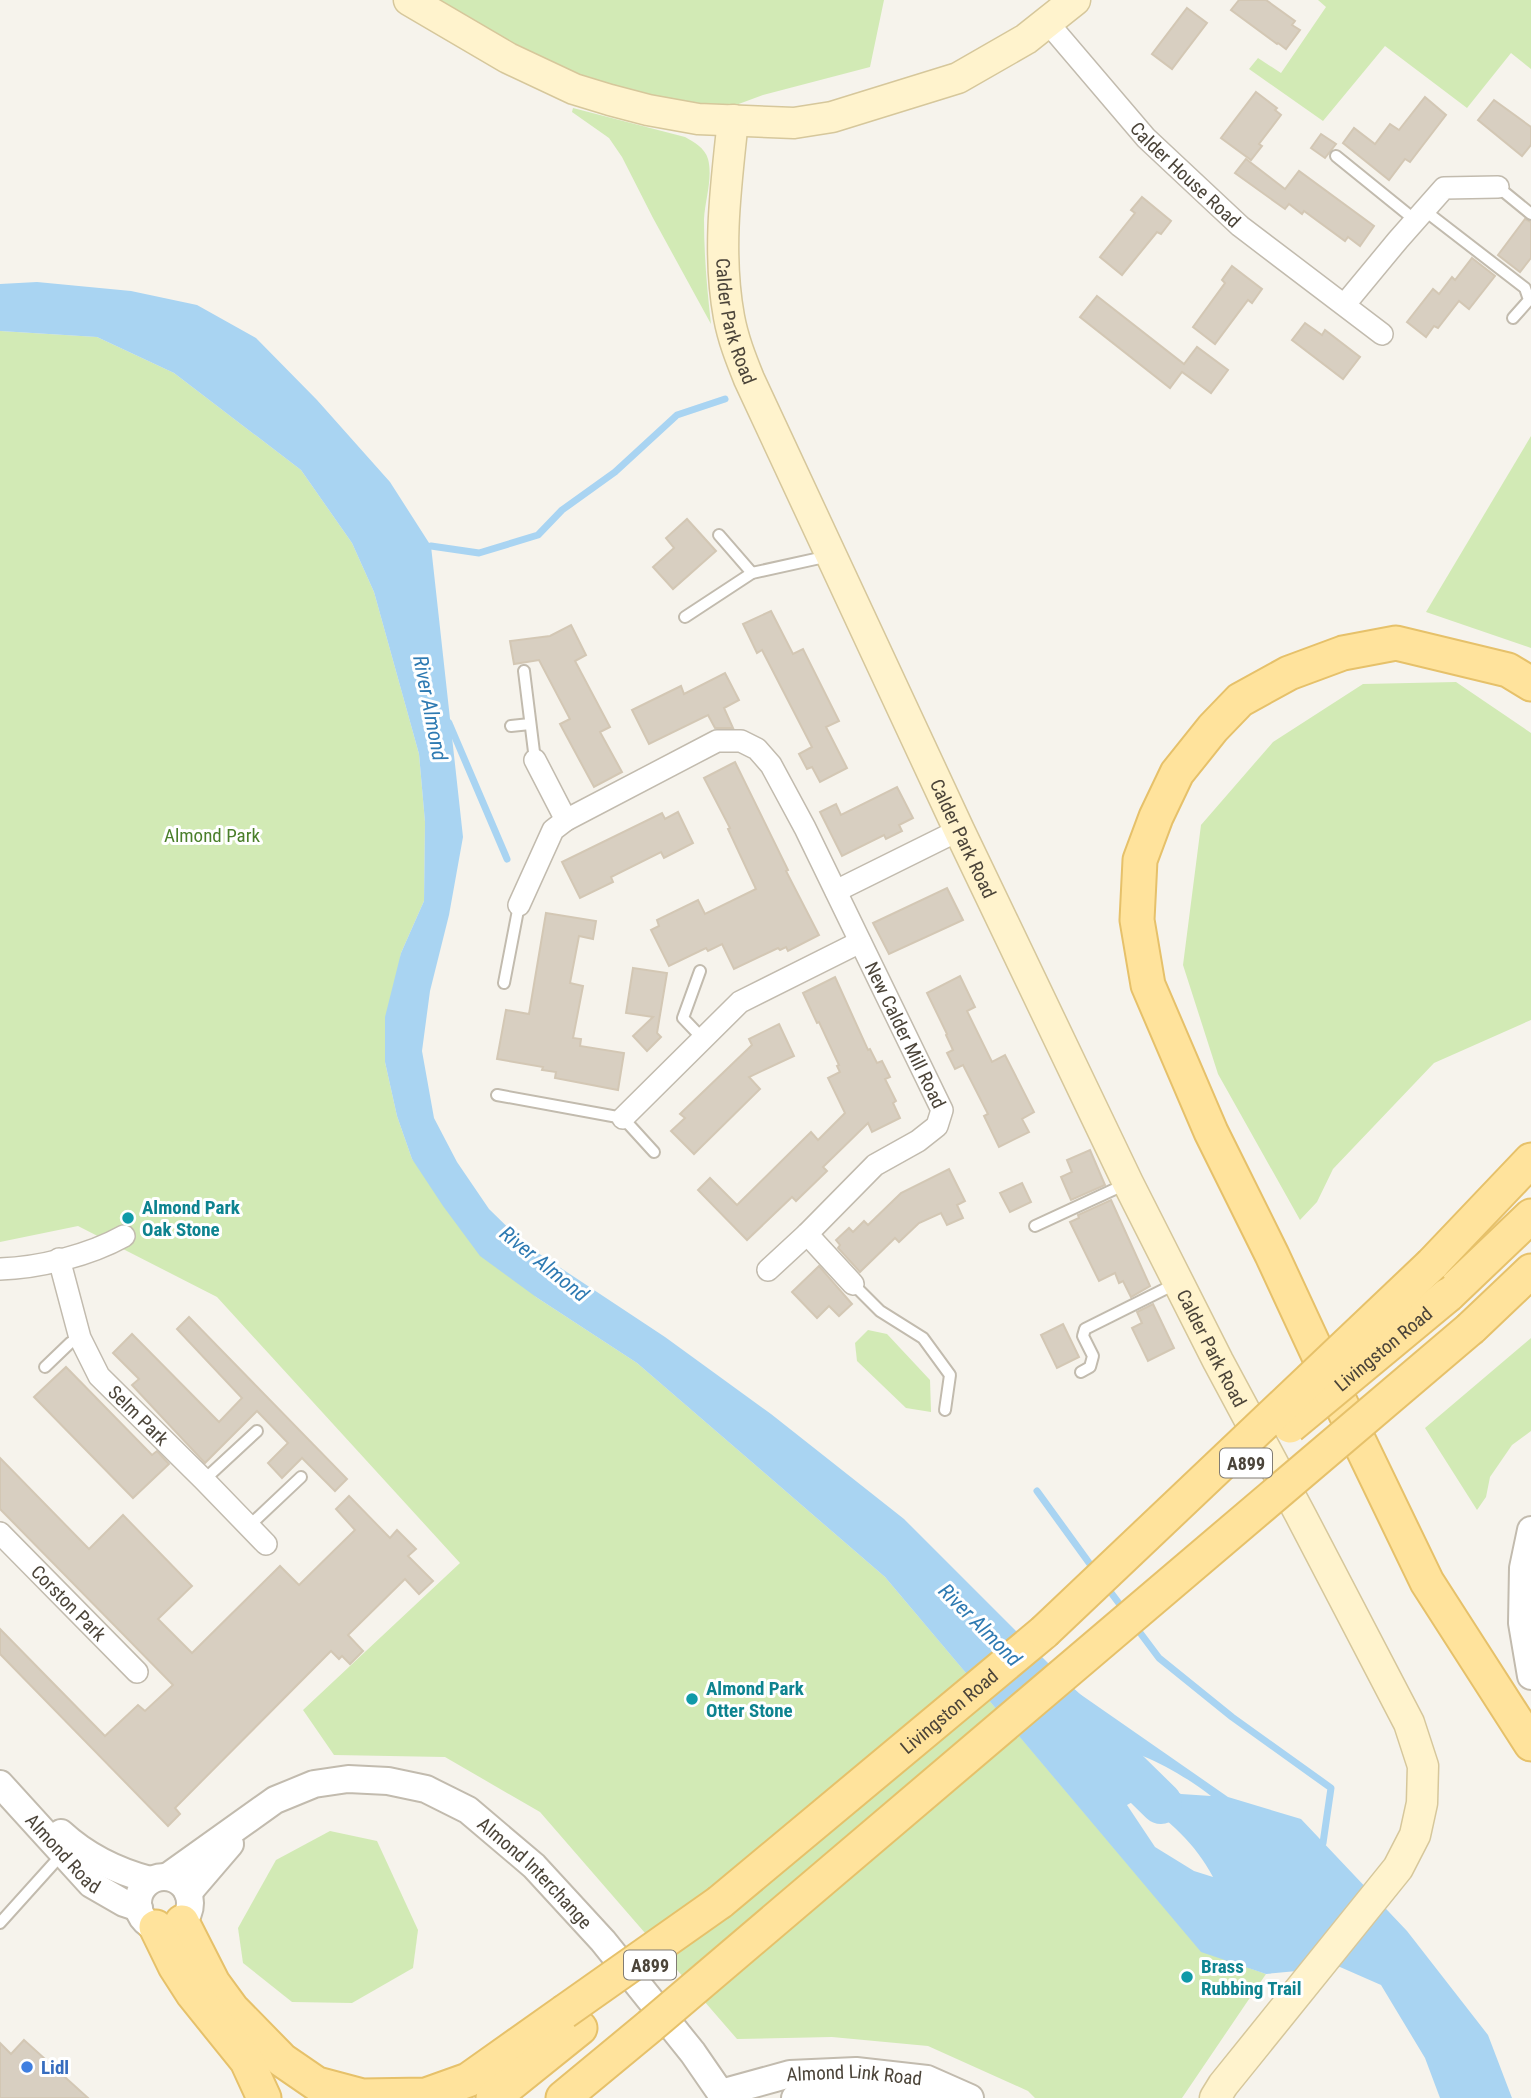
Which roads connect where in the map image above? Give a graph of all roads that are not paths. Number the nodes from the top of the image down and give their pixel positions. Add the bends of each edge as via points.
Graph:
1 (409, 0) edge
2 (1074, 0) edge
3 (1048, 23) junction
4 (733, 120) junction
5 (1336, 156) dead end
6 (1498, 187) joint
7 (1531, 214) edge
8 (1420, 215) junction
9 (1345, 304) junction
10 (1513, 318) dead end
11 (1382, 334) dead end
12 (719, 535) dead end
13 (831, 556) junction
14 (752, 573) junction
15 (685, 617) dead end
16 (524, 671) dead end
17 (1531, 684) edge
18 (530, 724) junction
19 (511, 726) dead end
20 (535, 760) joint
21 (566, 820) junction
22 (959, 831) junction
23 (836, 891) junction
24 (519, 905) joint
25 (860, 942) junction
26 (700, 971) dead end
27 (504, 983) dead end
28 (703, 1039) junction
29 (497, 1095) dead end
30 (623, 1118) junction
31 (654, 1152) dead end
32 (1531, 1160) edge
33 (1128, 1183) junction
34 (1531, 1216) edge
35 (1035, 1226) dead end
36 (807, 1234) junction
37 (124, 1236) dead end
38 (59, 1259) junction
39 (0, 1269) edge
40 (768, 1270) dead end
41 (1531, 1271) edge
42 (1178, 1282) junction
43 (853, 1284) joint
44 (80, 1338) junction
45 (45, 1367) dead end
46 (1081, 1372) dead end
47 (945, 1410) dead end
48 (257, 1431) dead end
49 (301, 1477) dead end
50 (204, 1480) junction
51 (248, 1526) junction
52 (1531, 1530) edge
53 (0, 1533) edge
54 (266, 1544) dead end
55 (1044, 1632) junction
56 (137, 1672) dead end
57 (1531, 1676) edge
58 (1531, 1744) edge
59 (0, 1778) edge
60 (0, 1784) edge
61 (275, 1800) junction
62 (67, 1849) junction
63 (159, 1878) junction
64 (166, 1913) junction
65 (0, 1923) edge
66 (572, 2020) junction
67 (607, 2065) junction
68 (959, 2092) edge
69 (722, 2096) edge
70 (264, 2098) edge
71 (492, 2098) edge
72 (563, 2098) edge
73 (583, 2098) edge
74 (795, 2098) edge
75 (1215, 2098) edge

1 - 4 main road via 508,58 574,89 648,110
2 - 3 main road
3 - 4 main road via 958,78 869,106 794,123
3 - 9 street, Calder House Road via 1146,138 1240,226
4 - 13 main road, Calder Park Road via 723,218 729,319 749,379
5 - 8 lane
6 - 7 lane
6 - 8 street via 1444,188
8 - 9 street
8 - 10 lane via 1525,288 1529,300
9 - 11 street, Calder House Road
12 - 14 lane
13 - 14 lane
13 - 22 main road, Calder Park Road
14 - 15 lane
16 - 18 lane
17 - 58 main road via 1508,670 1396,643 1343,653 1289,673 1240,700 1171,784 1140,860 1137,920 1148,985 1211,1132 1427,1582
18 - 19 lane
18 - 20 lane
20 - 21 street
21 - 23 street, New Calder Mill Road via 717,741 741,741 757,749 771,765
21 - 24 street, New Calder Mill Road via 553,830
22 - 23 street
22 - 33 main road, Calder Park Road
23 - 25 street, New Calder Mill Road
24 - 27 lane
25 - 28 street, New Calder Mill Road via 740,1002
25 - 36 street, New Calder Mill Road via 942,1110 937,1126 874,1166
26 - 28 lane via 683,1018
28 - 30 street, New Calder Mill Road
29 - 30 lane
30 - 31 lane
32 - 55 main road, bridge via 1432,1264
33 - 35 lane
33 - 42 main road, Calder Park Road
34 - 55 main road, Livingston Road / A899, bridge via 1448,1295
36 - 40 street, New Calder Mill Road
36 - 43 street
37 - 38 street
38 - 39 street
38 - 44 street, Selm Park
41 - 67 main road, A899, bridge via 1471,1328
42 - 46 lane via 1085,1329 1083,1336 1093,1356 1090,1367
42 - 75 main road, Calder Park Road via 1409,1723 1423,1766 1415,1835 1398,1868
43 - 47 lane via 880,1311 923,1338 950,1375
44 - 45 lane
44 - 50 street, Selm Park via 99,1376
48 - 50 lane
49 - 51 lane
50 - 51 street, Selm Park
51 - 54 street, Selm Park
52 - 57 street via 1523,1568 1522,1623
53 - 56 street, Corston Park
55 - 66 main road, Livingston Road / A899, bridge
59 - 62 street, Almond Road
60 - 62 street, Almond Road
61 - 63 street, Almond Interchange
61 - 64 street, Almond Interchange
61 - 69 street, Almond Interchange via 314,1784 348,1779 388,1781 426,1789 468,1810 534,1866 603,1941
62 - 63 street, Almond Road
62 - 64 street, Almond Road via 91,1884 124,1903
62 - 65 lane
63 - 64 street, Almond Road via 180,1882
63 - 64 street via 142,1888 138,1898
64 - 66 main road via 232,2009 282,2060 317,2084 362,2096 426,2095 468,2080
64 - 70 main road via 175,1966 247,2061
66 - 71 main road, Livingston Road / A899
67 - 72 main road, A899
67 - 73 main road
68 - 69 street, Almond Link Road via 927,2079 856,2071 790,2074
68 - 74 street, Almond Link Road via 821,2089

